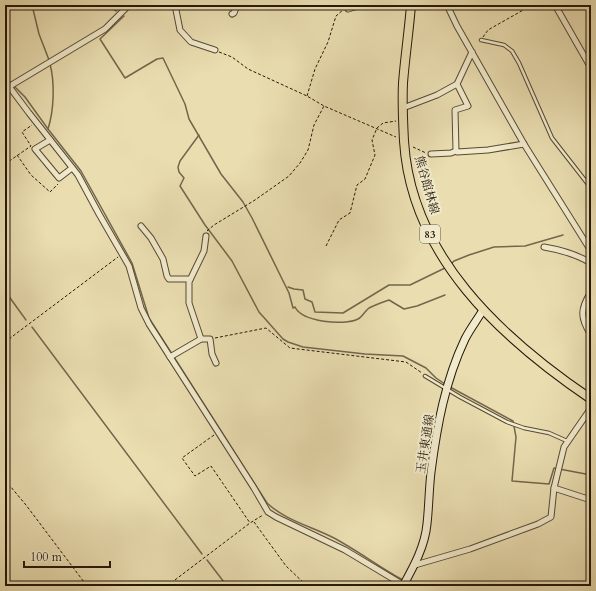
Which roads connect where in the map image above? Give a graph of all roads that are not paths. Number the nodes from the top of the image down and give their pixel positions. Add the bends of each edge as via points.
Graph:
1 (129, 5) edge
2 (175, 5) edge
3 (237, 5) edge
4 (361, 5) edge
5 (411, 5) edge
6 (447, 5) edge
7 (554, 5) edge
8 (348, 7) edge
9 (232, 14) dead end
10 (481, 40) road end
11 (215, 50) road end
12 (472, 52) junction
13 (591, 68) edge
14 (5, 81) edge
15 (457, 84) junction
16 (8, 86) edge
17 (402, 108) junction
18 (50, 140) junction
19 (524, 144) junction
20 (456, 151) junction
21 (430, 154) road end
22 (72, 168) junction
23 (591, 188) edge
24 (141, 226) dead end
25 (206, 236) road end
26 (544, 246) dead end
27 (591, 251) edge
28 (591, 263) edge
29 (190, 279) junction
30 (591, 292) edge
31 (483, 310) junction
32 (591, 335) edge
33 (201, 339) junction
34 (170, 357) junction
35 (216, 363) dead end
36 (426, 376) road end
37 (446, 389) junction
38 (591, 399) edge
39 (591, 408) edge
40 (567, 442) junction
41 (554, 488) junction
42 (591, 500) edge
43 (415, 564) junction
44 (405, 584) edge

1 - 16 street via 104,29
2 - 11 street via 180,30 191,42
3 - 9 street
4 - 8 street
5 - 17 main road, 熊谷館林線 / 83
6 - 12 street
7 - 13 street
10 - 23 lane via 504,46 512,51 552,138
12 - 15 street
12 - 19 street
14 - 16 street
15 - 17 street via 437,95
15 - 20 street via 468,106 455,110
16 - 18 street
17 - 31 main road, 熊谷館林線 / 83 via 404,143 415,198 434,244 462,286
18 - 22 street
18 - 22 street via 35,149 59,178
19 - 20 street via 488,150
19 - 27 street
20 - 21 street
22 - 34 street via 129,266 141,308
24 - 29 street via 163,259 167,276
25 - 29 street via 204,251
26 - 28 street via 565,250
29 - 33 street via 189,303
30 - 32 street via 584,302 582,312 585,326
31 - 37 street, 玉井東通線 via 466,338
31 - 38 main road, 熊谷館林線 / 83 via 561,379
33 - 34 street
33 - 35 street via 210,339
34 - 44 street via 268,512 345,550
36 - 37 lane
37 - 40 lane via 507,422 549,433
37 - 43 street, 玉井東通線 via 431,474 427,524
39 - 40 street
40 - 41 street
41 - 42 street
41 - 43 street via 550,517 538,524 470,549
43 - 44 street, 玉井東通線

